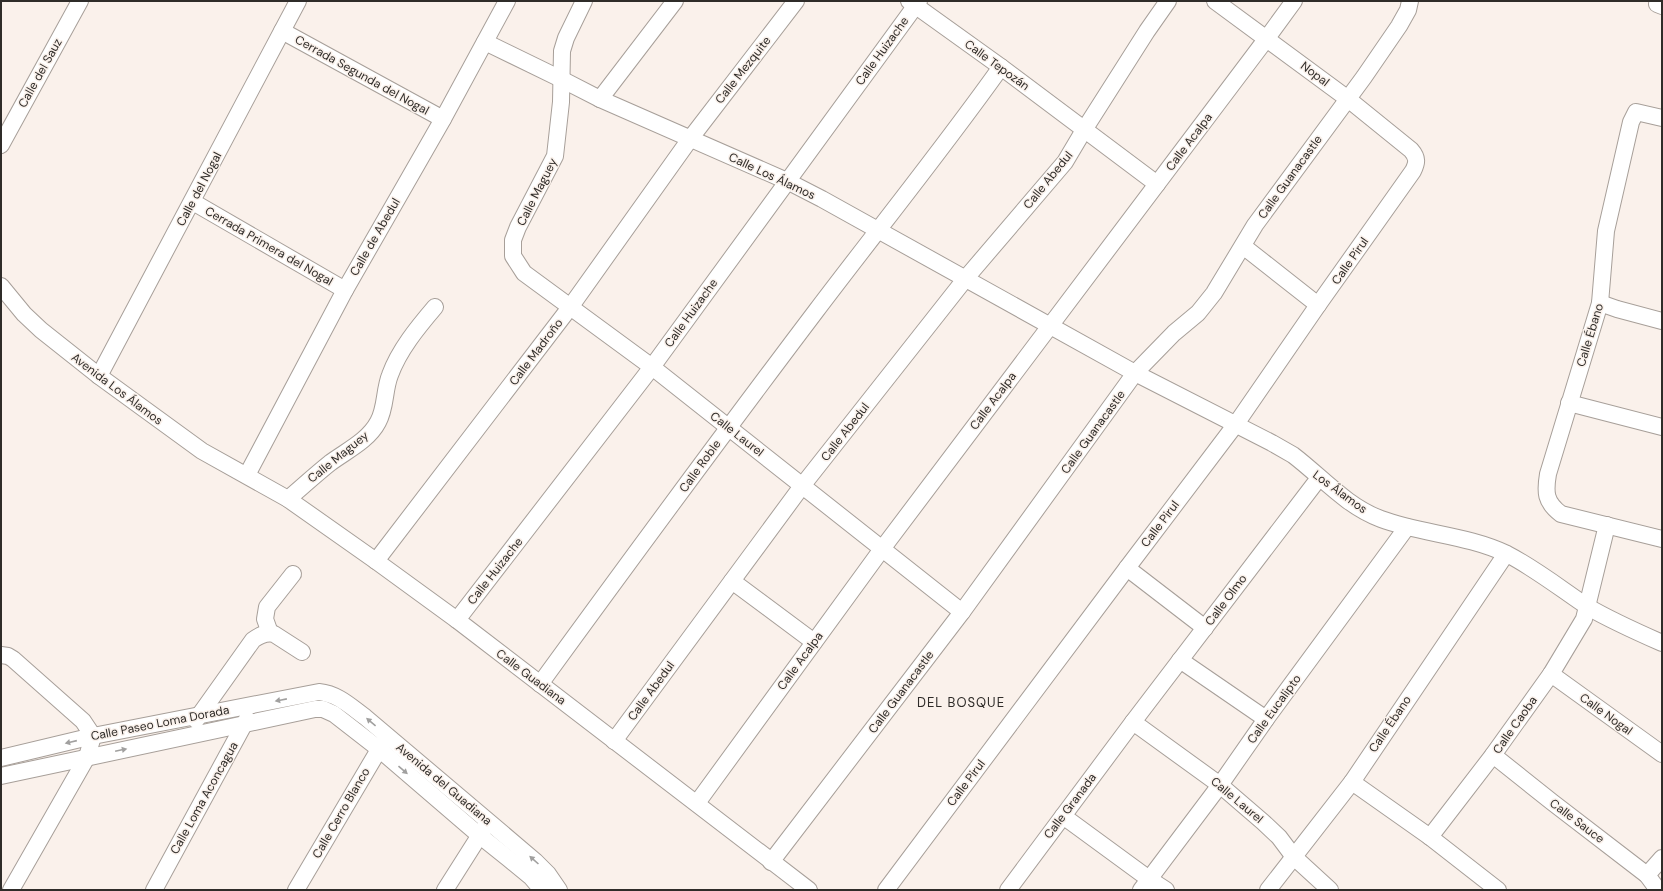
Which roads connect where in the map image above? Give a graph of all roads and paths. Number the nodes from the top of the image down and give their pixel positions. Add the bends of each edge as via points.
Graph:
1 (80, 1) edge
2 (298, 1) edge
3 (507, 1) edge
4 (584, 1) edge
5 (675, 1) edge
6 (796, 1) edge
7 (1168, 1) edge
8 (1215, 1) edge
9 (1294, 1) edge
10 (1410, 1) edge
11 (914, 3) edge
12 (282, 31) junction
13 (1267, 38) junction
14 (485, 42) junction
15 (1001, 67) junction
16 (561, 79) junction
17 (1348, 98) junction
18 (600, 99) junction
19 (1662, 118) edge
20 (443, 119) junction
21 (1084, 130) junction
22 (690, 139) junction
23 (1, 145) edge
24 (1411, 150) joint
25 (787, 181) junction
26 (1157, 184) junction
27 (192, 202) junction
28 (877, 230) junction
29 (1243, 246) junction
30 (513, 256) joint
31 (966, 278) junction
32 (1, 286) edge
33 (345, 290) junction
34 (1600, 303) junction
35 (1318, 305) junction
36 (571, 306) junction
37 (435, 307) dead end
38 (1662, 321) edge
39 (1049, 326) junction
40 (652, 367) junction
41 (1135, 373) junction
42 (99, 376) junction
43 (1569, 403) junction
44 (1236, 424) junction
45 (728, 428) junction
46 (1662, 428) edge
47 (247, 475) junction
48 (1319, 478) junction
49 (802, 486) junction
50 (288, 499) junction
51 (1607, 525) junction
52 (1408, 527) junction
53 (1662, 539) edge
54 (882, 549) junction
55 (1506, 554) junction
56 (376, 562) junction
57 (1127, 568) junction
58 (293, 574) dead end
59 (732, 581) junction
60 (1588, 606) junction
61 (962, 612) junction
62 (457, 620) junction
63 (1205, 628) junction
64 (270, 633) junction
65 (814, 642) junction
66 (1662, 643) edge
67 (302, 652) dead end
68 (2, 655) edge
69 (1180, 660) junction
70 (1551, 674) junction
71 (540, 684) junction
72 (319, 692) joint
73 (253, 705) junction
74 (315, 709) joint
75 (198, 716) junction
76 (1266, 719) junction
77 (1133, 722) junction
78 (245, 724) junction
79 (93, 736) junction
80 (188, 736) junction
81 (614, 741) junction
82 (383, 743) junction
83 (1662, 754) edge
84 (1493, 755) junction
85 (87, 757) junction
86 (1, 758) edge
87 (1, 776) edge
88 (1352, 782) junction
89 (1220, 785) junction
90 (697, 803) junction
91 (1063, 816) junction
92 (489, 822) junction
93 (479, 835) junction
94 (1430, 837) junction
95 (1294, 857) junction
96 (1662, 858) edge
97 (771, 862) junction
98 (1648, 875) junction
99 (1145, 885) edge
100 (11, 890) edge
101 (154, 890) edge
102 (296, 890) edge
103 (445, 890) edge
104 (542, 890) edge
105 (559, 890) edge
106 (809, 890) edge
107 (886, 890) edge
108 (1008, 890) edge
109 (1166, 890) edge
110 (1268, 890) edge
111 (1330, 890) edge
112 (1498, 890) edge
113 (1658, 890) edge

1 - 23 street, Calle del Sauz
2 - 12 street, Calle del Nogal
3 - 14 street, Calle de Abedul
4 - 16 street, Calle Maguey via 562,51
5 - 18 street
6 - 22 street, Calle Mezquite
7 - 21 street, Calle Abedul
8 - 13 street, Nopal
9 - 13 street, Calle Acalpa
10 - 17 street, Calle Guanacastle via 1399,26
11 - 15 street, Calle Tepozán
11 - 25 street, Calle Huizache
12 - 20 street, Cerrada Segunda del Nogal
12 - 27 street, Calle del Nogal
13 - 17 street, Nopal
13 - 26 street, Calle Acalpa
14 - 16 street, Calle Los Álamos
14 - 20 street, Calle de Abedul
15 - 21 street, Calle Tepozán
15 - 28 street, Calle Roble via 968,115
16 - 18 street, Calle Los Álamos
16 - 30 street, Calle Maguey via 555,156 518,228 513,240
17 - 24 street, Nopal
17 - 29 street, Calle Guanacastle via 1255,225
18 - 22 street, Calle Los Álamos
19 - 34 street, Calle Ébano via 1636,112 1631,122 1606,231
20 - 33 street, Calle de Abedul
21 - 26 street, Calle Tepozán
21 - 31 street, Calle Abedul via 1054,176
22 - 25 street, Calle Los Álamos
22 - 36 street, Calle Madroño
24 - 35 street, Calle Pirul via 1416,155 1417,163 1413,172
25 - 28 street, Calle Los Álamos
25 - 40 street, Calle Huizache
26 - 39 street, Calle Acalpa
27 - 33 street, Cerrada Primera del Nogal
27 - 42 street, Calle del Nogal
28 - 31 street, Calle Los Álamos
28 - 45 street, Calle Roble
29 - 35 street
29 - 41 street, Calle Guanacastle via 1214,293 1198,313 1174,333
30 - 36 street, Calle Laurel via 524,273
31 - 39 street, Calle Los Álamos
31 - 49 street, Calle Abedul
32 - 42 street, Avenida Los Álamos via 41,330
33 - 47 street, Calle de Abedul
34 - 38 street
34 - 43 street, Calle Ébano
35 - 44 street, Calle Pirul
36 - 40 street, Calle Laurel
36 - 56 street, Calle Madroño
37 - 50 street, Calle Maguey via 401,352 390,376 383,413 378,423 359,443 326,466
39 - 41 street, Los Álamos
39 - 54 street, Calle Acalpa
40 - 45 street, Calle Laurel
40 - 62 street, Calle Huizache
41 - 44 street, Los Álamos
41 - 61 street, Calle Guanacastle
42 - 47 street, Avenida Los Álamos via 202,451
43 - 46 street
43 - 51 street, Calle Ébano via 1545,490 1553,508 1561,514
44 - 48 street, Los Álamos via 1292,455
44 - 57 street, Calle Pirul
45 - 49 street, Calle Laurel
45 - 71 street, Calle Roble
47 - 50 street, Calle Guadiana
48 - 52 street, Los Álamos via 1355,506
48 - 63 street, Calle Olmo
49 - 54 street, Calle Laurel
49 - 59 street, Calle Abedul
50 - 56 street, Calle Guadiana
51 - 53 street
51 - 60 street, Calle Caoba
52 - 55 street, Los Álamos via 1463,538
52 - 76 street, Calle Eucalipto
54 - 61 street, Calle Laurel
54 - 65 street, Calle Acalpa
55 - 60 street, Los Álamos
55 - 88 street, Calle Ébano
56 - 62 street, Calle Guadiana
57 - 63 street
57 - 107 street, Calle Pirul
58 - 64 street via 267,607 265,619
59 - 65 street
59 - 81 street, Calle Abedul
60 - 66 street, Los Álamos
60 - 70 street, Calle Caoba via 1584,619
61 - 97 street, Calle Guanacastle
62 - 71 street, Calle Guadiana
63 - 69 street, Calle Olmo
64 - 67 street
64 - 75 street via 261,634 253,640
65 - 90 street, Calle Acalpa
68 - 79 street via 13,659 83,722
69 - 76 street
69 - 77 street, Calle Olmo
70 - 83 street, Calle Nogal
70 - 84 street, Calle Caoba
71 - 81 street, Calle Guadiana
72 -> 73 street, Calle Paseo Loma Dorada
82 -> 72 street, Avenida del Guadiana via 342,699
73 - 75 street, Calle Paseo Loma Dorada
73 - 78 street, Calle Loma Aconcagua
74 - 78 street, Calle Paseo Loma Dorada
74 - 82 street, Avenida del Guadiana via 323,709 334,714
75 - 79 street, Calle Paseo Loma Dorada
75 - 80 street
76 - 89 street, Calle Eucalipto
77 - 89 street, Calle Laurel
77 - 91 street, Calle Granada
78 - 80 street, Calle Paseo Loma Dorada
78 - 101 street, Calle Loma Aconcagua
79 - 85 street
79 -> 86 street, Calle Paseo Loma Dorada
85 -> 80 street, Calle Paseo Loma Dorada
81 - 90 street, Calle Guadiana
82 - 92 street, Avenida del Guadiana
82 -> 93 street, Avenida del Guadiana
82 - 102 street, Calle Cerro Blanco
84 - 94 street, Calle Caoba
84 - 98 street, Calle Sauce
85 - 87 street, Calle Paseo Loma Dorada
85 - 100 street
88 - 94 street
88 - 95 street, Calle Ébano
89 - 95 street, Calle Laurel via 1273,832
89 - 99 street, Calle Eucalipto
90 - 97 street, Calle Guadiana
91 - 99 street
91 - 108 street, Calle Granada
92 - 93 street
105 -> 92 street, Avenida del Guadiana via 535,861
93 - 103 street
93 - 104 street, Avenida del Guadiana via 531,877
94 - 112 street
95 - 110 street, Calle Ébano
95 - 111 street, Calle Laurel
96 - 98 street
97 - 106 street, Calle Guadiana
98 - 113 street, Calle Sauce
99 - 109 street

